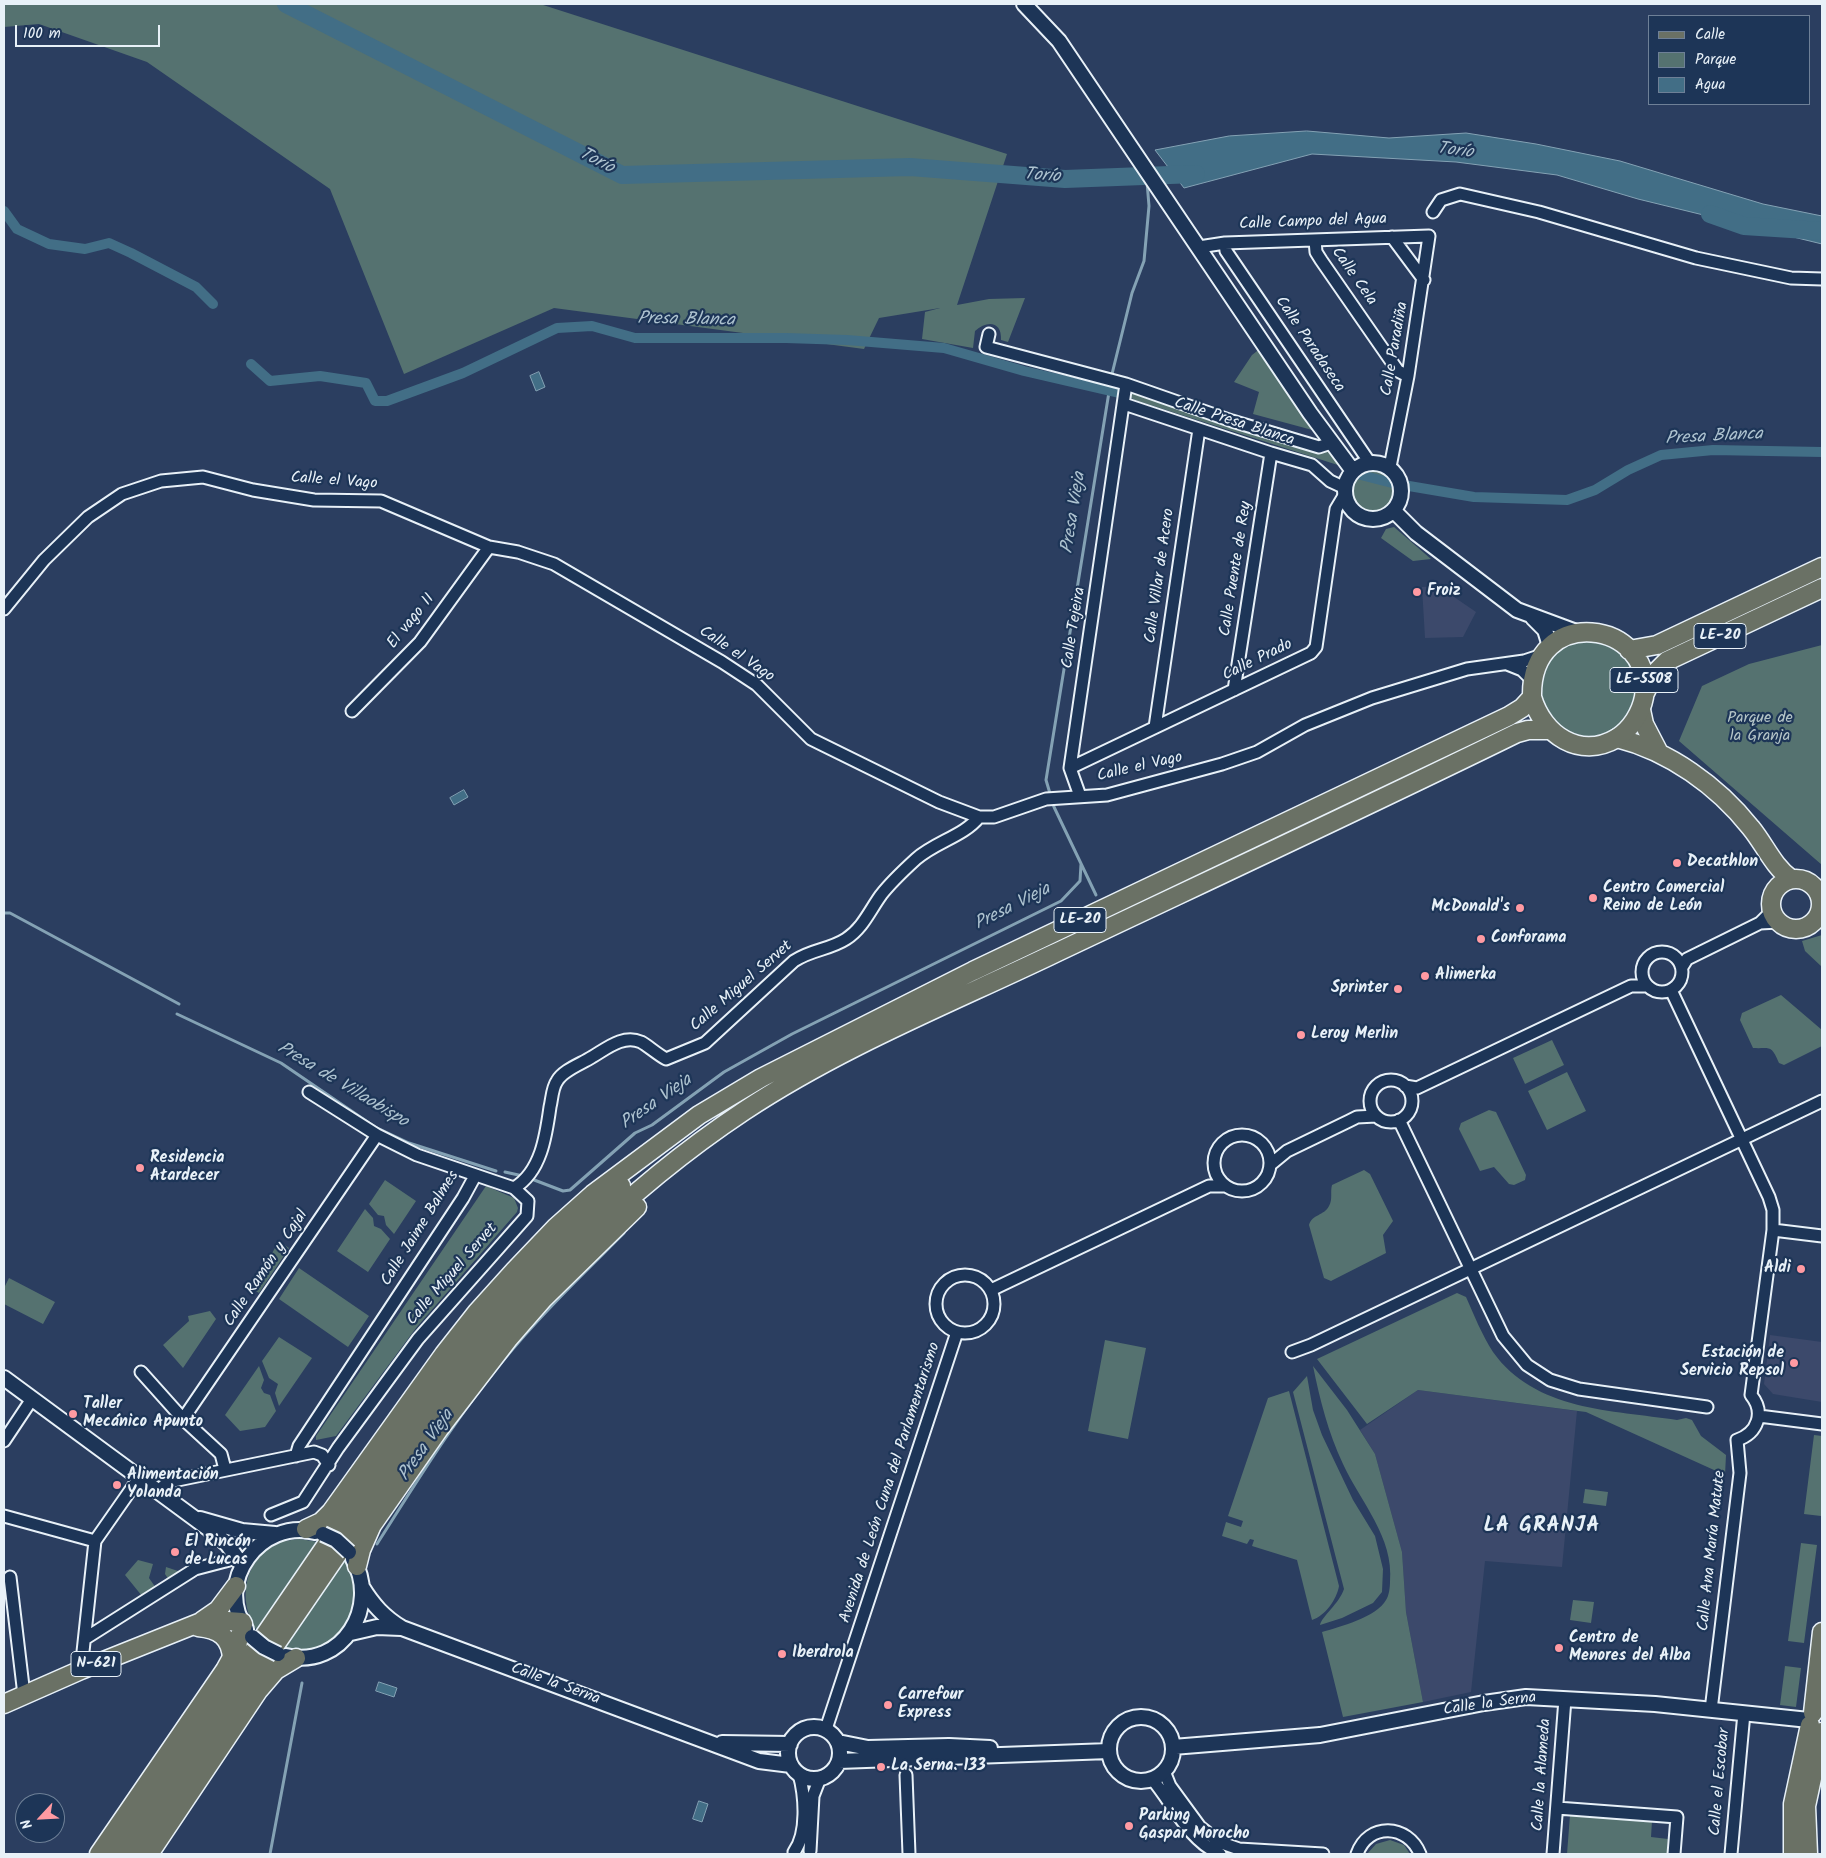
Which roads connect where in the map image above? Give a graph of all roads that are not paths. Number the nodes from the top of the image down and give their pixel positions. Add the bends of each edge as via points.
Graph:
1 (1024, 4) edge
2 (1433, 212) dead end
3 (1429, 236) joint
4 (1392, 237) junction
5 (1315, 240) junction
6 (1225, 243) junction
7 (1199, 247) junction
8 (1424, 280) junction
9 (1822, 280) edge
10 (989, 334) dead end
11 (1408, 376) junction
12 (1126, 384) junction
13 (1124, 404) junction
14 (1199, 429) junction
15 (1331, 443) junction
16 (1271, 453) junction
17 (1370, 462) junction
18 (1390, 468) junction
19 (1352, 471) junction
20 (1345, 491) junction
21 (1394, 510) junction
22 (489, 547) junction
23 (1822, 567) edge
24 (1822, 588) edge
25 (4, 608) edge
26 (1528, 615) junction
27 (1579, 633) junction
28 (1629, 650) junction
29 (1546, 651) junction
30 (1503, 663) junction
31 (1532, 689) junction
32 (1234, 690) junction
33 (1645, 693) junction
34 (1641, 710) junction
35 (352, 711) dead end
36 (1155, 727) junction
37 (1549, 730) junction
38 (1617, 738) junction
39 (1658, 751) junction
40 (1070, 768) junction
41 (1080, 796) junction
42 (979, 817) junction
43 (1784, 883) junction
44 (1820, 915) edge
45 (1770, 919) junction
46 (1682, 962) junction
47 (1642, 974) junction
48 (1631, 986) junction
49 (1647, 986) junction
50 (1671, 990) junction
51 (857, 1048) junction
52 (792, 1063) junction
53 (309, 1092) dead end
54 (1414, 1093) junction
55 (1822, 1100) edge
56 (1370, 1104) junction
57 (1376, 1116) junction
58 (1357, 1118) junction
59 (1399, 1120) junction
60 (377, 1136) junction
61 (1742, 1139) junction
62 (1266, 1148) junction
63 (1287, 1151) junction
64 (1270, 1165) junction
65 (1216, 1173) junction
66 (475, 1176) junction
67 (1209, 1186) junction
68 (1226, 1186) junction
69 (514, 1188) junction
70 (1773, 1230) junction
71 (1822, 1236) edge
72 (1470, 1268) junction
73 (990, 1290) junction
74 (957, 1332) junction
75 (1292, 1352) dead end
76 (141, 1372) dead end
77 (4, 1378) edge
78 (32, 1399) junction
79 (1707, 1407) dead end
80 (1759, 1416) junction
81 (183, 1419) junction
82 (1822, 1424) edge
83 (4, 1441) edge
84 (338, 1448) junction
85 (314, 1452) junction
86 (296, 1456) junction
87 (329, 1465) junction
88 (225, 1469) junction
89 (139, 1478) junction
90 (158, 1491) junction
91 (272, 1515) dead end
92 (4, 1516) edge
93 (195, 1518) junction
94 (315, 1532) junction
95 (274, 1534) junction
96 (95, 1541) junction
97 (353, 1559) junction
98 (242, 1561) junction
99 (10, 1577) dead end
100 (236, 1586) junction
101 (362, 1587) junction
102 (196, 1624) junction
103 (246, 1628) junction
104 (402, 1628) junction
105 (1822, 1632) edge
106 (351, 1633) junction
107 (86, 1638) junction
108 (296, 1658) junction
109 (232, 1659) junction
110 (81, 1670) junction
111 (24, 1695) junction
112 (1565, 1699) junction
113 (4, 1704) edge
114 (1711, 1710) junction
115 (1744, 1714) junction
116 (1816, 1722) edge
117 (826, 1729) junction
118 (709, 1742) junction
119 (838, 1742) junction
120 (790, 1744) junction
121 (1173, 1747) junction
122 (1109, 1751) junction
123 (1053, 1752) junction
124 (839, 1761) junction
125 (795, 1769) junction
126 (906, 1775) dead end
127 (1158, 1775) junction
128 (820, 1778) junction
129 (1558, 1808) junction
130 (812, 1853) edge
131 (1357, 1853) edge
132 (99, 1854) edge
133 (115, 1854) edge
134 (132, 1854) edge
135 (148, 1854) edge
136 (789, 1854) edge
137 (909, 1854) edge
138 (1220, 1854) edge
139 (1323, 1854) edge
140 (1420, 1854) edge
141 (1553, 1854) edge
142 (1674, 1854) edge
143 (1730, 1854) edge
144 (1792, 1854) edge
145 (1808, 1854) edge

1 - 7 street via 1060,41
2 - 9 street via 1441,200 1460,194 1539,212 1696,258 1791,278
3 - 4 street, Calle Campo del Agua
3 - 8 street, Calle Paradiña
4 - 5 street, Calle Campo del Agua
4 - 8 street
5 - 6 street, Calle Campo del Agua
5 - 11 street, Calle Cela via 1320,260 1398,371
6 - 7 street, Calle Campo del Agua
6 - 17 street, Calle Paradaseca via 1226,251
7 - 15 street
8 - 11 street, Calle Paradiña
10 - 12 street, Calle Presa Blanca via 986,348
11 - 18 street, Calle Paradiña
12 - 13 street
12 - 15 street, Calle Presa Blanca via 1319,447
13 - 14 street, Calle Presa Blanca
13 - 40 street, Calle Tejeira
14 - 16 street, Calle Presa Blanca
14 - 36 street, Calle Villar de Acero
15 - 19 street
16 - 20 street, Calle Presa Blanca via 1312,464
16 - 32 street, Calle Puente de Rey
17 - 18 street
17 - 19 street
18 - 21 street via 1402,488
19 - 20 street
20 - 21 street via 1352,509 1366,518 1380,519
20 - 32 street, Calle Prado via 1336,509 1316,647 1304,657
21 - 26 street, LE-5508 via 1416,533
22 - 25 street, Calle el Vago via 382,501 314,500 253,490 203,477 161,481 122,494 88,518 44,560
22 - 35 street, El vago II via 420,642
22 - 42 street, Calle el Vago via 518,552 554,564 757,685 811,739 939,802
23 - 28 main road, LE-20 via 1657,646
24 - 33 main road, LE-20 via 1667,662 1654,674
26 - 27 street, LE-5508
26 - 29 street, LE-5508 via 1545,630
27 - 28 main road, LE-5508 via 1606,635
27 - 29 main road, LE-5508 via 1568,635
28 - 33 main road, LE-5508 via 1642,670
29 - 30 street, Calle el Vago via 1524,662
29 - 31 main road
30 - 31 street via 1522,670
30 - 41 street, Calle el Vago via 1467,669 1372,698 1305,724 1257,752 1222,764 1108,795
31 - 37 main road, LE-5508 via 1536,712
31 - 52 main road, LE-20 via 1522,708 1509,716 982,967
32 - 36 street, Calle Prado
33 - 34 main road, LE-5508
34 - 38 main road, LE-5508 via 1631,726
34 - 39 main road via 1644,724
36 - 40 street, Calle Prado
37 - 38 main road, LE-5508 via 1579,745 1599,745
37 - 51 main road, LE-20 via 1517,733
38 - 39 main road
39 - 43 main road via 1714,790 1736,811 1752,828
40 - 41 street, Calle Tejeira
41 - 42 street, Calle el Vago via 1052,798 994,816
42 - 69 street, Calle Miguel Servet via 972,826 916,858 882,894 859,929 832,946 808,952 794,961 706,1043 666,1059 641,1042 627,1039 568,1071 557,1080 547,1127 529,1177
43 - 44 main road via 1807,881 1813,885 1818,892
43 - 45 main road via 1770,903
44 - 45 main road via 1798,929 1790,929
45 - 46 street
46 - 47 street via 1667,952 1653,954 1645,961
46 - 50 street via 1681,980
47 - 48 street
47 - 49 street
48 - 49 street
48 - 54 street
49 - 50 street via 1660,992
50 - 61 street
51 - 97 main road via 774,1099 685,1164 543,1299 478,1377 372,1525 361,1550
51 - 134 main road, LE-20 via 750,1107 680,1158 612,1214 534,1290 466,1369 428,1422
52 - 94 main road via 733,1093 699,1115 633,1162 556,1227 477,1312
52 - 133 main road, LE-20 via 736,1099 639,1170 565,1236 488,1320 416,1414
53 - 60 street, Calle Jaime Balmes
54 - 56 street via 1394,1081 1381,1082 1372,1091
54 - 59 street via 1409,1111
55 - 61 street
56 - 57 street
56 - 58 street
57 - 58 street
57 - 59 street via 1387,1122
58 - 63 street
59 - 72 street
60 - 66 street, Calle Jaime Balmes
60 - 81 street, Calle Ramón y Cajal
61 - 70 street via 1769,1197
61 - 72 street
62 - 63 street
62 - 64 street
62 - 65 street via 1252,1137 1234,1136 1215,1155
63 - 64 street
64 - 68 street via 1264,1181 1257,1187 1241,1191
65 - 67 street
65 - 68 street
66 - 69 street
66 - 86 street, Calle Jaime Balmes via 464,1198 299,1446
67 - 68 street
67 - 73 street
69 - 84 street, Calle Miguel Servet via 528,1201 527,1216 418,1339
70 - 71 street
70 - 80 street via 1751,1394
72 - 75 street
72 - 79 street via 1511,1348 1527,1365 1550,1380 1579,1389
73 - 74 street, Avenida de León Cuna del Parlamentarismo via 994,1307 987,1323 972,1332
73 - 74 street, Avenida de León Cuna del Parlamentarismo via 977,1278 968,1275 959,1276 943,1286 938,1294 938,1312 942,1321
74 - 117 street, Avenida de León Cuna del Parlamentarismo
76 - 81 street
77 - 78 street
78 - 83 street
78 - 89 street
80 - 82 street
80 - 114 street, Calle Ana María Matute via 1753,1430 1737,1440 1740,1473
81 - 88 street via 221,1454
84 - 85 street
84 - 87 street, Calle Miguel Servet
85 - 86 street
85 - 87 street via 322,1455
86 - 88 street
87 - 91 street, Calle Miguel Servet via 303,1502
88 - 90 street via 168,1482
89 - 90 street
89 - 96 street
90 - 93 street
92 - 96 street
93 - 95 street via 242,1531
93 - 98 street
94 - 95 street via 290,1530
94 - 97 street, bridge via 336,1540
95 - 98 street via 258,1544
96 - 107 street
97 - 101 street
98 - 100 street
98 - 107 street via 194,1569
99 - 111 street
100 - 102 main road, N-621 via 218,1610
100 - 103 street via 236,1598
101 - 104 street, Calle la Serna via 371,1603
101 - 106 street via 362,1603
102 - 103 main road, N-621 via 213,1620
102 - 109 main road via 224,1635 232,1648
102 - 110 main road, N-621
103 - 108 street, bridge via 264,1647
103 - 109 main road
104 - 106 street, Calle la Serna via 377,1627
104 - 118 street, Calle la Serna
105 - 116 main road
106 - 108 street via 336,1648 317,1656
107 - 110 street
108 - 135 main road via 276,1670 263,1685
109 - 132 main road
110 - 111 main road, N-621
111 - 113 main road, N-621
112 - 114 street, Calle la Serna
112 - 121 street, Calle la Serna via 1526,1697 1501,1700 1320,1735
112 - 129 street, Calle la Alameda
114 - 115 street, Calle la Serna
115 - 116 street, Calle la Serna
115 - 143 street, Calle el Escobar
116 - 144 main road via 1793,1804
116 - 145 main road via 1806,1806
117 - 119 street
117 - 120 street via 808,1727
118 - 120 street, Calle la Serna
118 - 125 street, Calle la Serna via 759,1761
119 - 123 street via 868,1748 949,1746
119 - 124 street
120 - 125 street via 788,1756
121 - 122 street via 1166,1729 1156,1720 1146,1717 1129,1719 1117,1728
121 - 127 street via 1171,1760
122 - 123 street
122 - 127 street via 1113,1764 1123,1775 1137,1780
123 - 124 street
124 - 128 street via 832,1772
125 - 128 street, Calle la Serna via 813,1779
125 - 136 street via 803,1790 802,1820 800,1844
126 - 137 street
127 - 138 street via 1190,1830 1206,1847
127 - 139 street via 1200,1826 1219,1842 1233,1848
128 - 130 street via 813,1796
129 - 141 street, Calle la Alameda
129 - 142 street via 1677,1817
130 - 136 street
131 - 140 street via 1370,1837 1390,1830 1410,1838

